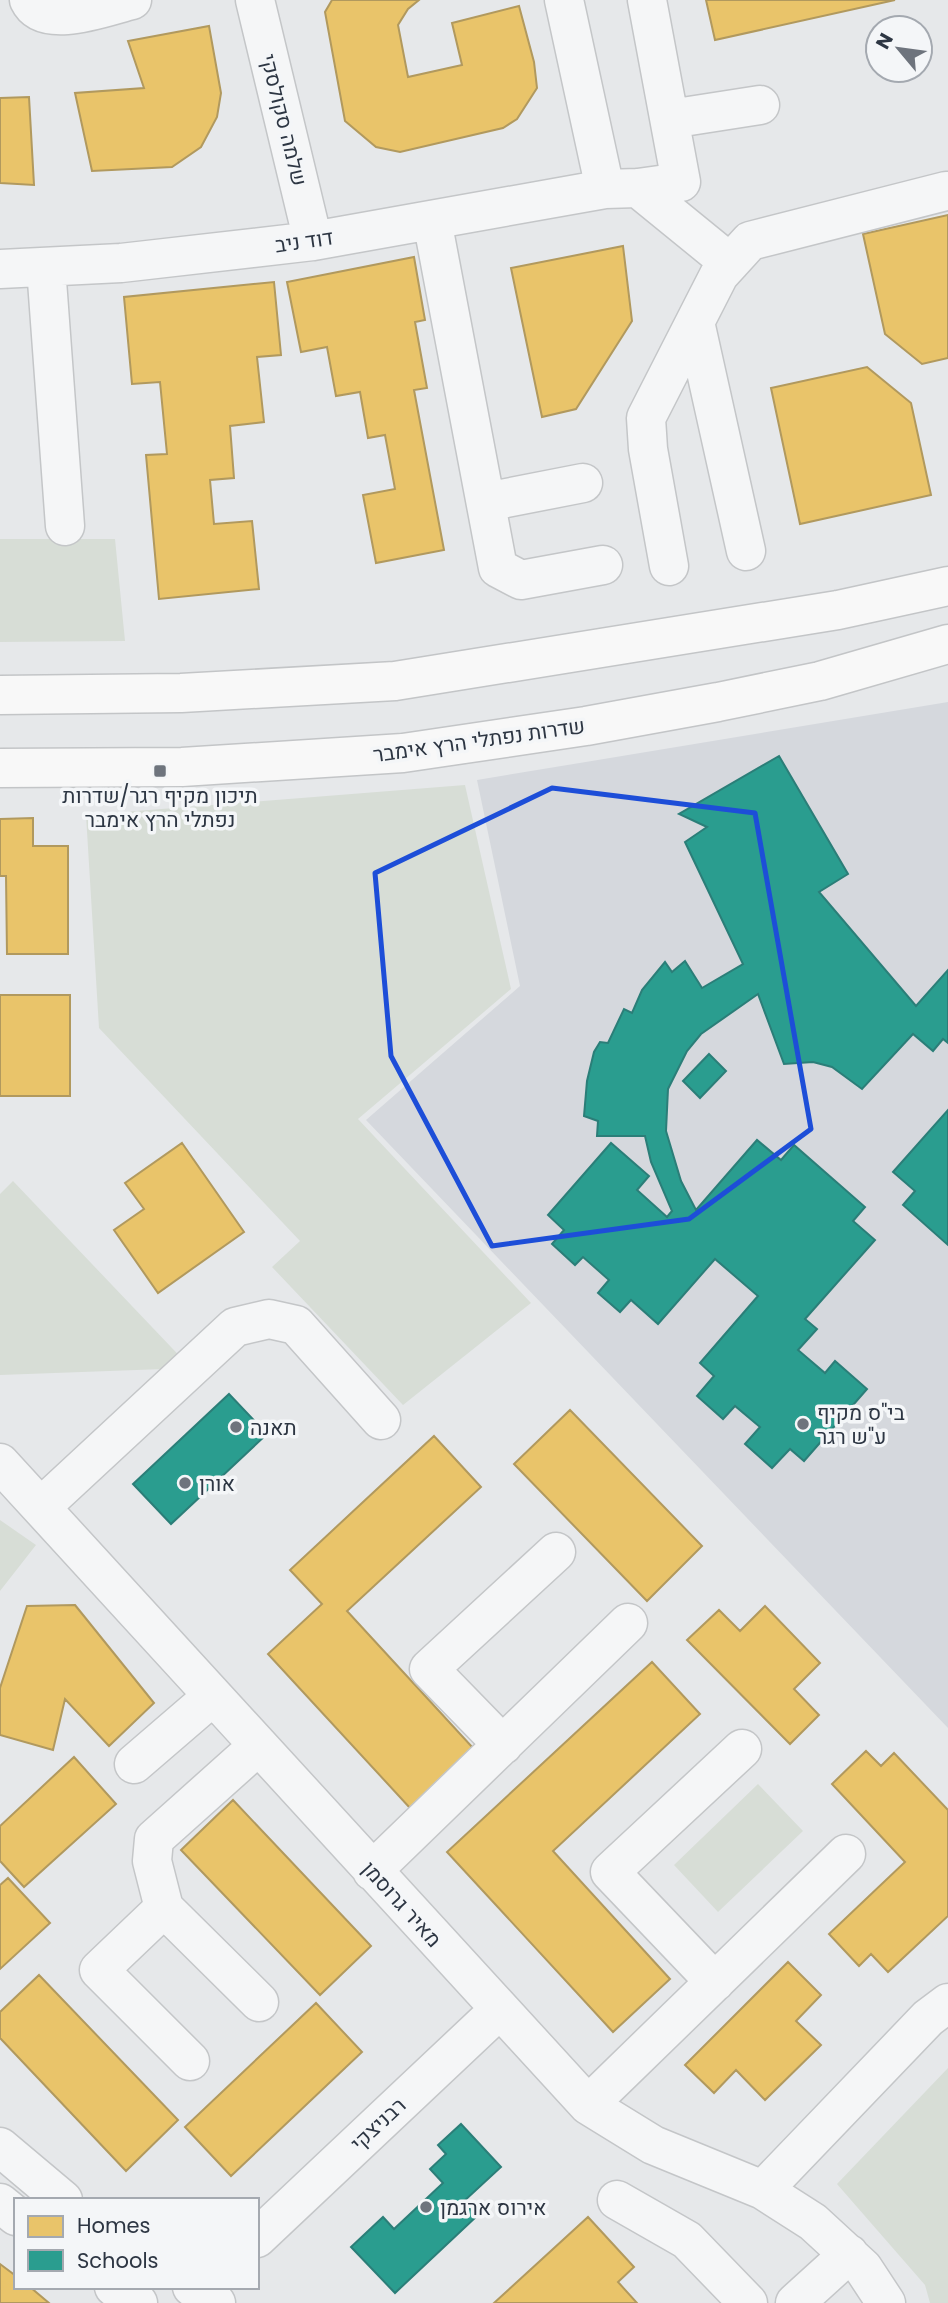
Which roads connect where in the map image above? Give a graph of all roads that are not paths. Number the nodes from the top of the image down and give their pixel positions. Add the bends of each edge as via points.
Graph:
1 (29, 0) edge
2 (132, 0) edge
3 (255, 0) edge
4 (564, 0) edge
5 (648, 0) edge
6 (760, 105) dead end
7 (670, 120) junction
8 (621, 188) junction
9 (946, 191) edge
10 (432, 220) junction
11 (313, 241) junction
12 (730, 263) junction
13 (46, 267) junction
14 (0, 269) edge
15 (695, 322) junction
16 (583, 482) dead end
17 (486, 502) junction
18 (65, 526) dead end
19 (746, 551) dead end
20 (603, 565) dead end
21 (669, 566) dead end
22 (944, 586) edge
23 (948, 644) edge
24 (948, 659) edge
25 (852, 671) junction
26 (0, 695) edge
27 (0, 768) edge
28 (381, 1420) dead end
29 (0, 1463) edge
30 (41, 1507) junction
31 (556, 1552) dead end
32 (628, 1623) dead end
33 (213, 1696) junction
34 (503, 1745) junction
35 (258, 1746) junction
36 (742, 1749) dead end
37 (134, 1764) dead end
38 (846, 1854) dead end
39 (372, 1871) junction
40 (164, 1908) junction
41 (715, 1982) junction
42 (259, 2002) dead end
43 (948, 2003) edge
44 (499, 2010) junction
45 (190, 2061) dead end
46 (587, 2105) junction
47 (0, 2147) edge
48 (763, 2189) junction
49 (61, 2198) edge
50 (617, 2200) dead end
51 (0, 2203) edge
52 (14, 2214) edge
53 (259, 2236) edge
54 (856, 2261) junction
55 (117, 2289) edge
56 (138, 2303) edge
57 (748, 2303) edge
58 (795, 2303) edge
59 (886, 2303) edge

1 - 2 street via 50,15 67,16
3 - 11 street, שלמה סקולסקי
4 - 8 street
5 - 7 street
6 - 7 street
7 - 8 street, דוד ניב via 681,182
8 - 10 street, דוד ניב
8 - 12 street
9 - 12 street via 750,241
10 - 11 street, דוד ניב
10 - 17 street
11 - 13 street, דוד ניב via 121,264
12 - 15 street
13 - 14 street, דוד ניב
13 - 18 street
15 - 19 street
15 - 21 street via 646,418
16 - 17 street
17 - 20 street via 498,568 521,580
22 - 26 main road via 838,610 395,681 181,693
23 - 25 main road, שדרות נפתלי הרץ אימבר
24 - 25 main road
25 - 27 main road, שדרות נפתלי הרץ אימבר via 718,702 403,753 182,767
28 - 30 street via 296,1325 269,1320 235,1327
29 - 30 street, מאיר גרוסמן
30 - 33 street, מאיר גרוסמן
31 - 34 street via 429,1669
32 - 34 street
33 - 35 street, מאיר גרוסמן
33 - 37 street
34 - 39 street
35 - 39 street, מאיר גרוסמן
35 - 40 street via 154,1839 152,1861
36 - 41 street via 610,1872
38 - 41 street
39 - 44 street, מאיר גרוסמן
40 - 42 street
40 - 45 street via 99,1970
41 - 46 street
43 - 48 street via 928,2018
44 - 46 street, מאיר גרוסמן
44 - 53 street, רבניצקי
46 - 48 street, מאיר גרוסמן via 653,2145
47 - 49 street
48 - 54 street, מאיר גרוסמן via 813,2222
50 - 57 street via 687,2240
51 - 52 street
54 - 58 street
54 - 59 street, מאיר גרוסמן
55 - 56 street

